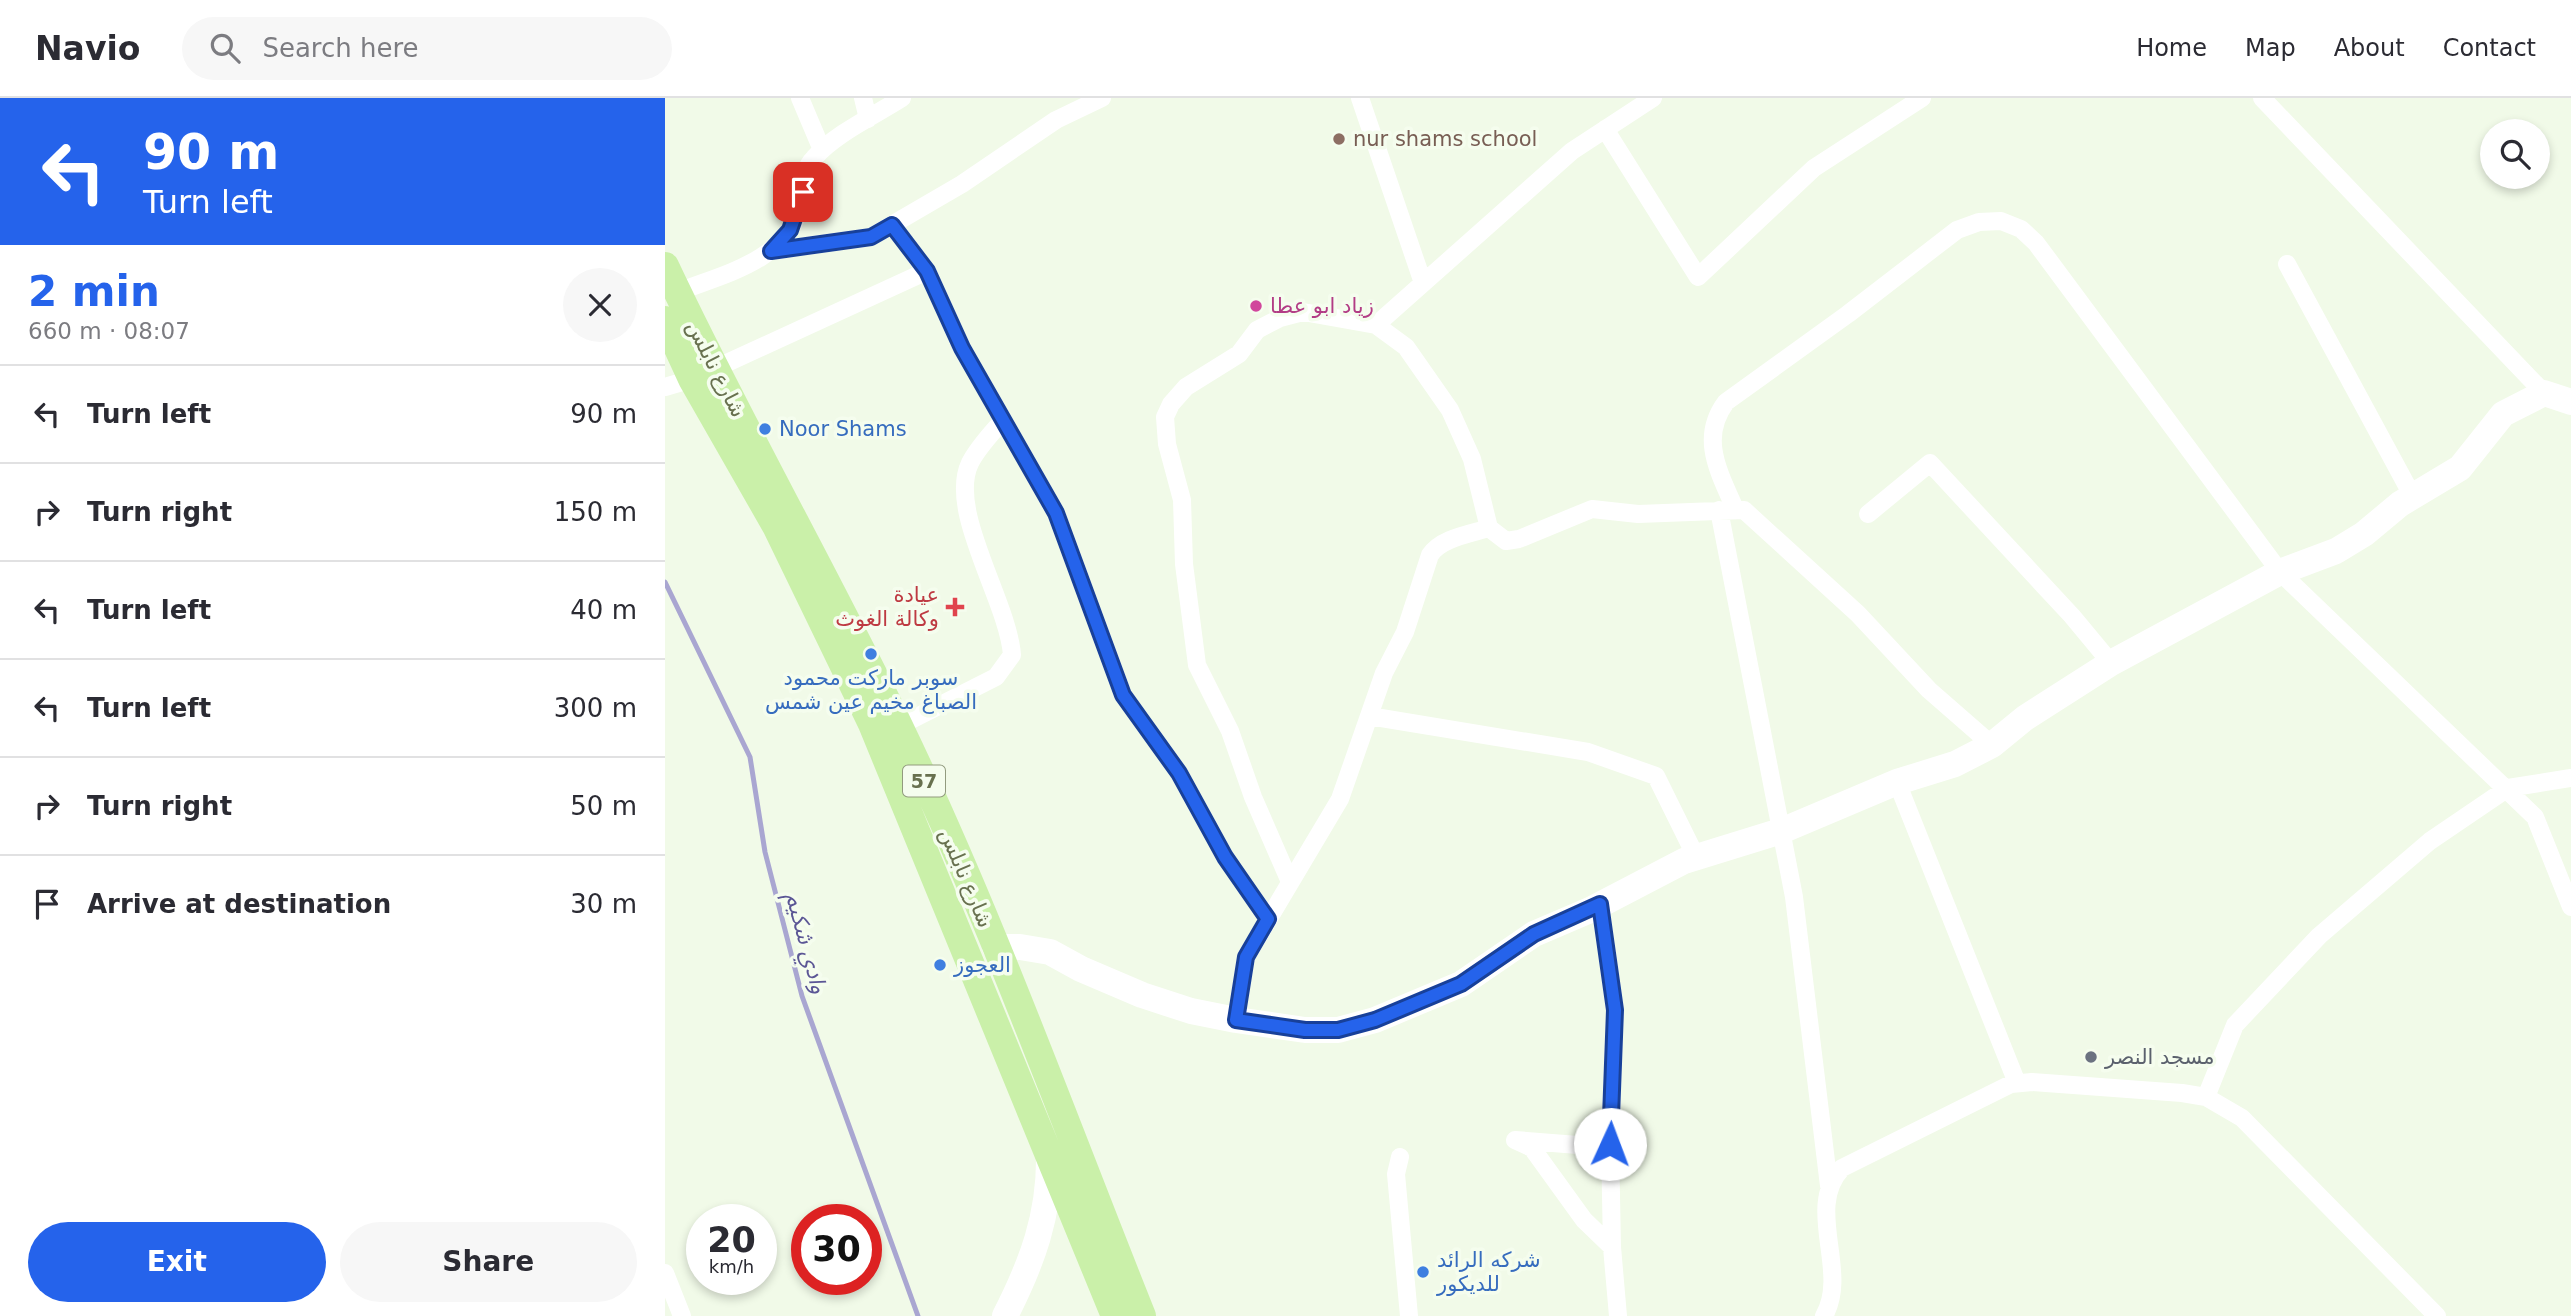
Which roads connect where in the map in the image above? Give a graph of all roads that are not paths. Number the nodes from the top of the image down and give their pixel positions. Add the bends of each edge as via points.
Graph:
1 (800, 98) edge
2 (863, 98) edge
3 (902, 98) edge
4 (1102, 98) edge
5 (1360, 98) edge
6 (1653, 98) edge
7 (1922, 98) edge
8 (2263, 98) edge
9 (868, 119) junction
10 (1605, 129) junction
11 (822, 150) junction
12 (892, 225) junction
13 (771, 251) junction
14 (2287, 264) dead end
15 (665, 265) edge
16 (927, 271) junction
17 (1423, 283) junction
18 (678, 292) junction
19 (665, 320) edge
20 (1376, 325) junction
21 (703, 374) junction
22 (665, 387) edge
23 (2544, 393) junction
24 (2571, 402) edge
25 (1003, 420) junction
26 (2413, 497) junction
27 (1727, 509) junction
28 (1868, 514) dead end
29 (1489, 528) junction
30 (2280, 572) junction
31 (2111, 663) junction
32 (1369, 716) junction
33 (899, 726) junction
34 (1992, 745) junction
35 (2571, 778) edge
36 (1897, 782) junction
37 (2508, 788) junction
38 (1780, 831) junction
39 (1696, 857) junction
40 (1290, 882) junction
41 (1600, 904) junction
42 (2571, 907) edge
43 (1268, 919) junction
44 (995, 947) junction
45 (1236, 1020) junction
46 (2017, 1083) junction
47 (2206, 1097) junction
48 (1610, 1144) junction
49 (1048, 1154) junction
50 (1400, 1157) dead end
51 (1829, 1186) junction
52 (1074, 1217) junction
53 (1612, 1247) junction
54 (665, 1273) edge
55 (1027, 1273) junction
56 (682, 1316) edge
57 (1005, 1316) edge
58 (1115, 1316) edge
59 (1142, 1316) edge
60 (1409, 1316) edge
61 (1618, 1316) edge
62 (1824, 1316) edge
63 (2437, 1316) edge

1 - 11 street
2 - 9 street
3 - 9 street
4 - 12 street via 1056,120
5 - 17 street
6 - 10 street
7 - 10 street via 1814,168 1698,277
8 - 23 street
9 - 11 street
10 - 17 street via 1553,166
11 - 13 street via 807,167 796,219
12 - 13 street via 871,237
12 - 16 street
13 - 18 street
14 - 26 street
15 - 18 main road, شارع نابلس / 57
16 - 21 street
16 - 25 street via 962,348
17 - 20 street
18 - 21 main road, شارع نابلس / 57
19 - 21 main road, شارع نابلس / 57
20 - 29 street via 1406,347 1450,410 1472,459
20 - 40 street via 1303,312 1280,318 1257,330 1232,360 1186,387 1165,417 1182,500 1184,564 1197,665 1230,731
21 - 22 street
21 - 33 main road, شارع نابلس / 57 via 798,526
21 - 49 main road, شارع نابلس / 57 via 872,724
23 - 24 street
23 - 26 street via 2503,414 2460,468
25 - 33 street via 969,464 963,488 967,514 1010,634 1011,655 996,677
25 - 43 street via 1056,513 1123,695 1179,773 1225,857
26 - 30 street via 2336,551
27 - 29 street via 1638,514 1584,510 1506,541
27 - 30 street via 1711,443 1714,421 1726,402 1957,230 2001,221 2021,229 2036,243
27 - 34 street via 1744,510 1761,523 1858,614 1929,690
27 - 38 street
28 - 31 street via 1930,463
29 - 32 street via 1434,548
30 - 31 street
30 - 37 street
31 - 34 street via 2025,718
32 - 39 street via 1588,752 1656,776
32 - 40 street via 1340,799
33 - 44 main road, شارع نابلس / 57
34 - 36 street via 1955,764
35 - 37 street
36 - 38 street
36 - 46 street
37 - 42 street via 2535,817
37 - 47 street via 2430,841 2319,936 2235,1025
38 - 39 street
38 - 51 street via 1794,897
39 - 41 street
40 - 43 street
41 - 45 street via 1534,934 1461,984 1375,1020 1338,1030 1305,1030
41 - 48 street via 1615,1010
43 - 45 street via 1246,957
44 - 45 street via 1050,952 1142,995
44 - 59 main road, شارع نابلس / 57
46 - 47 street
46 - 51 street via 1852,1161
47 - 63 street via 2242,1118
48 - 53 street
48 - 53 street via 1515,1140 1532,1148 1584,1220
49 - 52 main road, شارع نابلس / 57
49 - 55 street via 1046,1211
50 - 60 street via 1396,1174
51 - 62 street via 1833,1295
52 - 55 street
52 - 58 main road, شارع نابلس / 57
53 - 61 street
54 - 56 street
55 - 57 street

